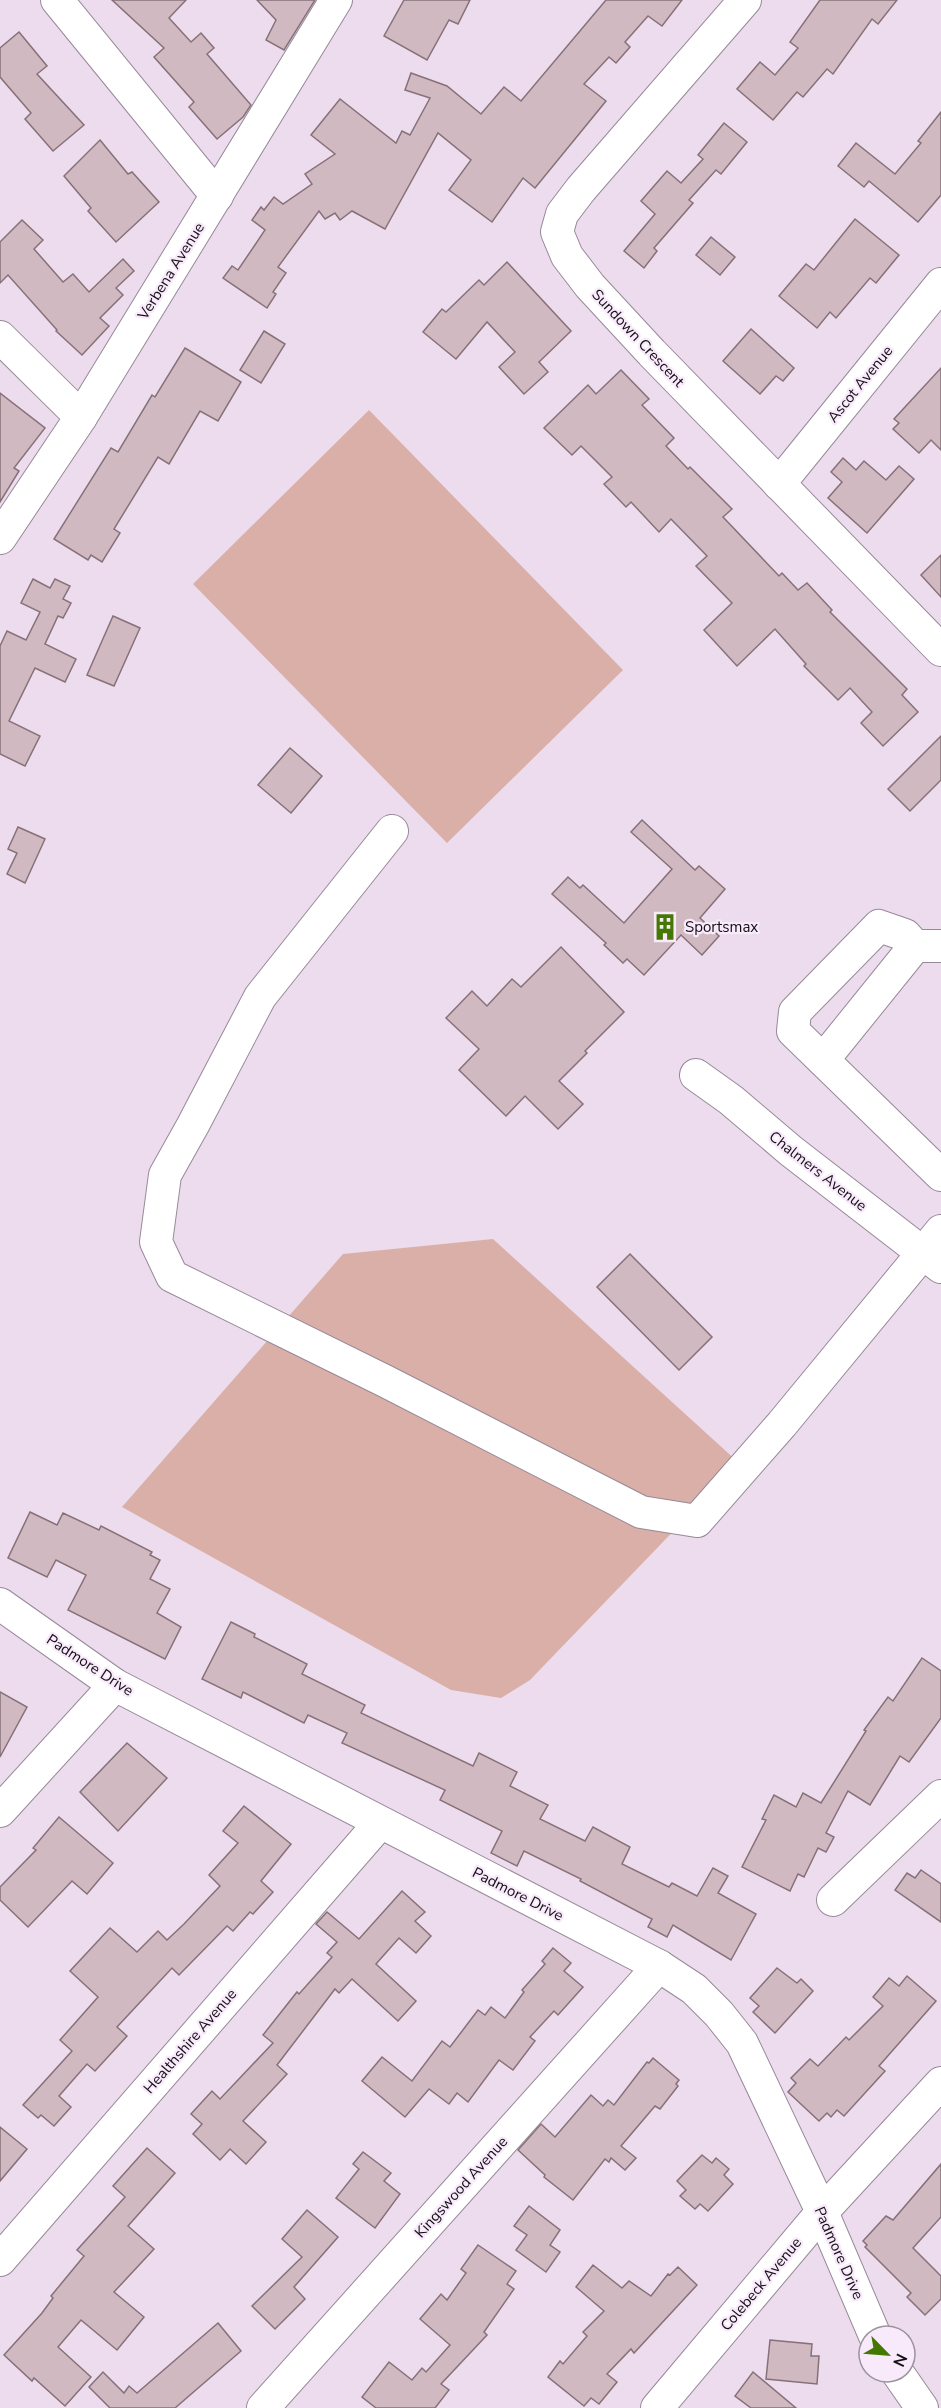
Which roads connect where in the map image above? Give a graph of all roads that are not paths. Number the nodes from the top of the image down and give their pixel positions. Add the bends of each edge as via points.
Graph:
1 (57, 0) edge
2 (336, 0) edge
3 (745, 0) edge
4 (217, 196) junction
5 (941, 284) edge
6 (0, 337) edge
7 (81, 417) junction
8 (779, 484) junction
9 (0, 538) edge
10 (941, 650) edge
11 (392, 831) dead end
12 (928, 946) edge
13 (823, 1060) junction
14 (696, 1075) dead end
15 (941, 1175) edge
16 (935, 1250) edge
17 (0, 1604) edge
18 (115, 1685) junction
19 (941, 1796) edge
20 (0, 1811) edge
21 (380, 1822) junction
22 (833, 1900) dead end
23 (659, 1966) junction
24 (941, 2083) edge
25 (822, 2212) junction
26 (0, 2260) edge
27 (870, 2324) edge
28 (905, 2384) edge
29 (267, 2407) edge
30 (657, 2408) edge
31 (922, 2408) edge

1 - 4 street
2 - 4 street, Verbena Avenue
3 - 8 street, Sundown Crescent via 581,189 562,214 557,232 567,256 590,286
4 - 7 street, Verbena Avenue
5 - 8 street, Ascot Avenue
6 - 7 street
7 - 9 street, Verbena Avenue
8 - 10 street, Sundown Crescent
11 - 16 street via 260,997 165,1175 156,1242 172,1276 641,1512 697,1521
12 - 13 street
12 - 13 street via 879,926 795,1012 793,1030
13 - 15 street
14 - 16 street, Chalmers Avenue via 791,1151
17 - 18 street, Padmore Drive
18 - 20 street
18 - 21 street, Padmore Drive
19 - 22 street
21 - 23 street, Padmore Drive
21 - 26 street, Healthshire Avenue
23 - 25 street, Padmore Drive via 694,1989 742,2043
23 - 29 street, Kingswood Avenue
24 - 25 street, Colebeck Avenue
25 - 27 street, Padmore Drive
25 - 30 street, Colebeck Avenue
28 - 31 street

